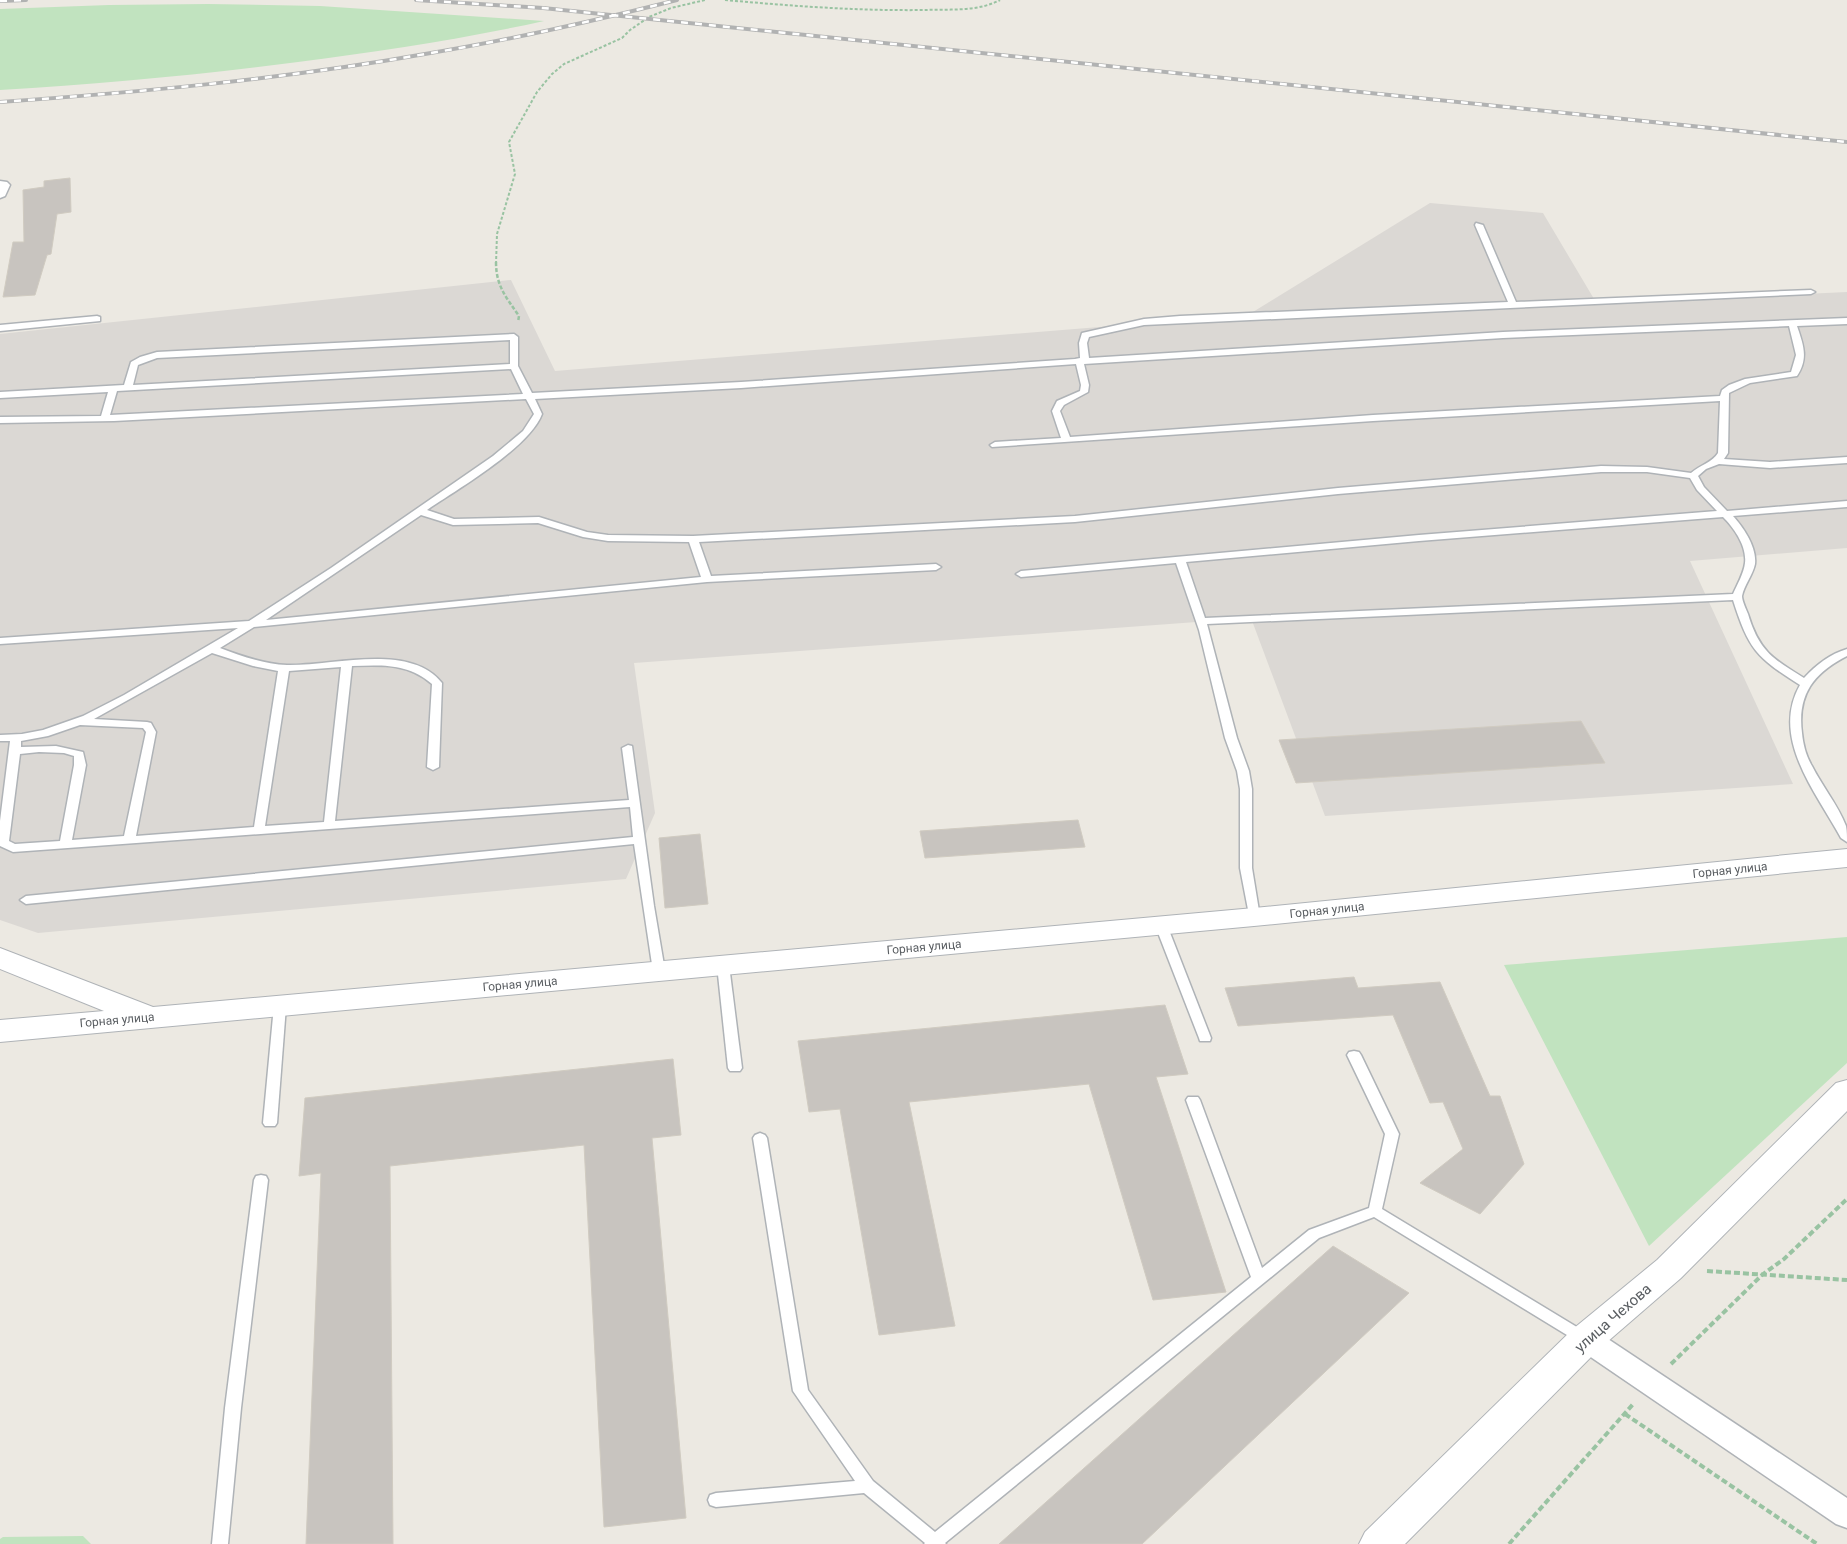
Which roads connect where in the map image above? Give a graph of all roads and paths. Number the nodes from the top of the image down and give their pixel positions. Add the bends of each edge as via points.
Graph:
1 (705, 0) edge
2 (725, 0) edge
3 (1000, 0) edge
4 (1479, 225) dead end
5 (1811, 292) dead end
6 (1514, 304) junction
7 (97, 319) dead end
8 (1847, 321) edge
9 (1792, 323) junction
10 (0, 328) edge
11 (514, 338) junction
12 (1082, 360) junction
13 (514, 366) junction
14 (128, 387) junction
15 (113, 388) junction
16 (0, 395) edge
17 (529, 396) junction
18 (1724, 398) junction
19 (105, 418) junction
20 (0, 420) edge
21 (1066, 440) junction
22 (994, 445) dead end
23 (1847, 460) edge
24 (1718, 461) junction
25 (1694, 476) junction
26 (1847, 504) edge
27 (420, 511) junction
28 (1724, 513) junction
29 (693, 539) junction
30 (1180, 560) junction
31 (936, 568) dead end
32 (1021, 574) dead end
33 (707, 579) junction
34 (1737, 597) junction
35 (1201, 621) junction
36 (254, 624) junction
37 (0, 641) edge
38 (211, 649) junction
39 (1847, 652) edge
40 (347, 664) junction
41 (284, 668) junction
42 (1805, 682) junction
43 (79, 722) junction
44 (0, 738) edge
45 (16, 739) junction
46 (628, 748) dead end
47 (14, 751) junction
48 (434, 767) dead end
49 (635, 803) junction
50 (329, 825) junction
51 (259, 830) junction
52 (1847, 838) edge
53 (128, 840) junction
54 (640, 840) junction
55 (65, 844) junction
56 (1847, 858) edge
57 (26, 900) dead end
58 (1254, 917) junction
59 (1161, 925) junction
60 (0, 958) edge
61 (723, 965) junction
62 (659, 971) junction
63 (280, 1006) junction
64 (148, 1017) junction
65 (0, 1031) edge
66 (1205, 1038) dead end
67 (1354, 1055) dead end
68 (735, 1068) dead end
69 (1847, 1091) edge
70 (1193, 1100) dead end
71 (270, 1123) dead end
72 (760, 1138) dead end
73 (261, 1180) dead end
74 (1375, 1211) junction
75 (1669, 1269) junction
76 (1259, 1278) junction
77 (1847, 1280) edge
78 (1586, 1340) junction
79 (1625, 1414) dead end
80 (867, 1486) junction
81 (716, 1500) dead end
82 (1847, 1515) edge
83 (935, 1543) edge
84 (220, 1544) edge
85 (1379, 1544) edge
86 (1817, 1544) edge

1 - 11 path via 651,15 622,38 564,64 537,92 518,124 509,142 515,174 497,234 496,276 519,316
2 - 3 path via 809,8 908,10 968,9
4 - 6 lane
5 - 6 lane
6 - 12 lane via 1293,312 1144,322 1085,335
7 - 10 lane
8 - 9 lane
9 - 12 lane via 1493,336
9 - 18 lane via 1801,351 1800,367 1794,374 1730,387 1724,392
11 - 13 lane
11 - 14 lane via 157,355 134,364
12 - 17 lane via 888,376
12 - 21 lane via 1084,392 1060,403 1056,411
13 - 14 lane
13 - 17 lane
14 - 15 lane
15 - 16 lane
15 - 19 lane
17 - 19 lane
17 - 27 lane via 538,414 536,423 496,458
18 - 21 lane
18 - 24 lane via 1723,454
19 - 20 lane
21 - 22 lane
23 - 24 lane via 1770,465
24 - 25 lane via 1703,467
25 - 28 lane via 1700,488
25 - 29 lane via 1649,468 1601,469 1338,491 1075,519
26 - 28 lane
27 - 29 lane via 453,522 540,520 586,535 608,538
27 - 36 lane
28 - 30 lane
28 - 34 lane via 1738,527 1749,551 1750,562
29 - 33 lane
30 - 32 lane
30 - 35 lane
31 - 33 lane
33 - 36 lane
34 - 35 lane
34 - 42 lane via 1748,632 1758,649 1776,665
35 - 58 lane via 1230,738 1243,771 1246,868
36 - 37 lane
36 - 38 lane
38 - 41 lane
38 - 43 lane
39 - 42 lane via 1821,666
40 - 41 lane
40 - 48 lane via 393,663 431,675 437,683
40 - 50 lane
41 - 51 lane
42 - 52 lane via 1798,697 1796,714 1801,753
43 - 45 lane
43 - 53 lane via 129,723 147,726 151,732
44 - 45 lane
45 - 47 lane
46 - 49 lane
47 - 55 lane via 3,844 13,848
47 - 55 lane via 72,750 79,754 80,765
49 - 50 lane
49 - 54 lane
50 - 51 lane
51 - 53 lane
53 - 55 lane
54 - 57 lane
54 - 62 lane
56 - 58 street, Горная улица
58 - 59 street, Горная улица
59 - 61 street, Горная улица
59 - 66 lane
60 - 64 street
61 - 62 street, Горная улица
61 - 68 lane
62 - 63 street, Горная улица
63 - 64 street, Горная улица
63 - 71 lane
64 - 65 street, Горная улица
67 - 74 lane via 1392,1134
69 - 75 street, улица Чехова
70 - 76 lane
72 - 80 lane via 801,1391
73 - 84 lane
74 - 76 lane via 1314,1234
74 - 78 lane
75 - 77 path
75 - 78 street, улица Чехова
76 - 83 lane
78 - 82 street
78 - 85 street, улица Чехова
79 - 86 path
80 - 81 lane
80 - 83 lane

